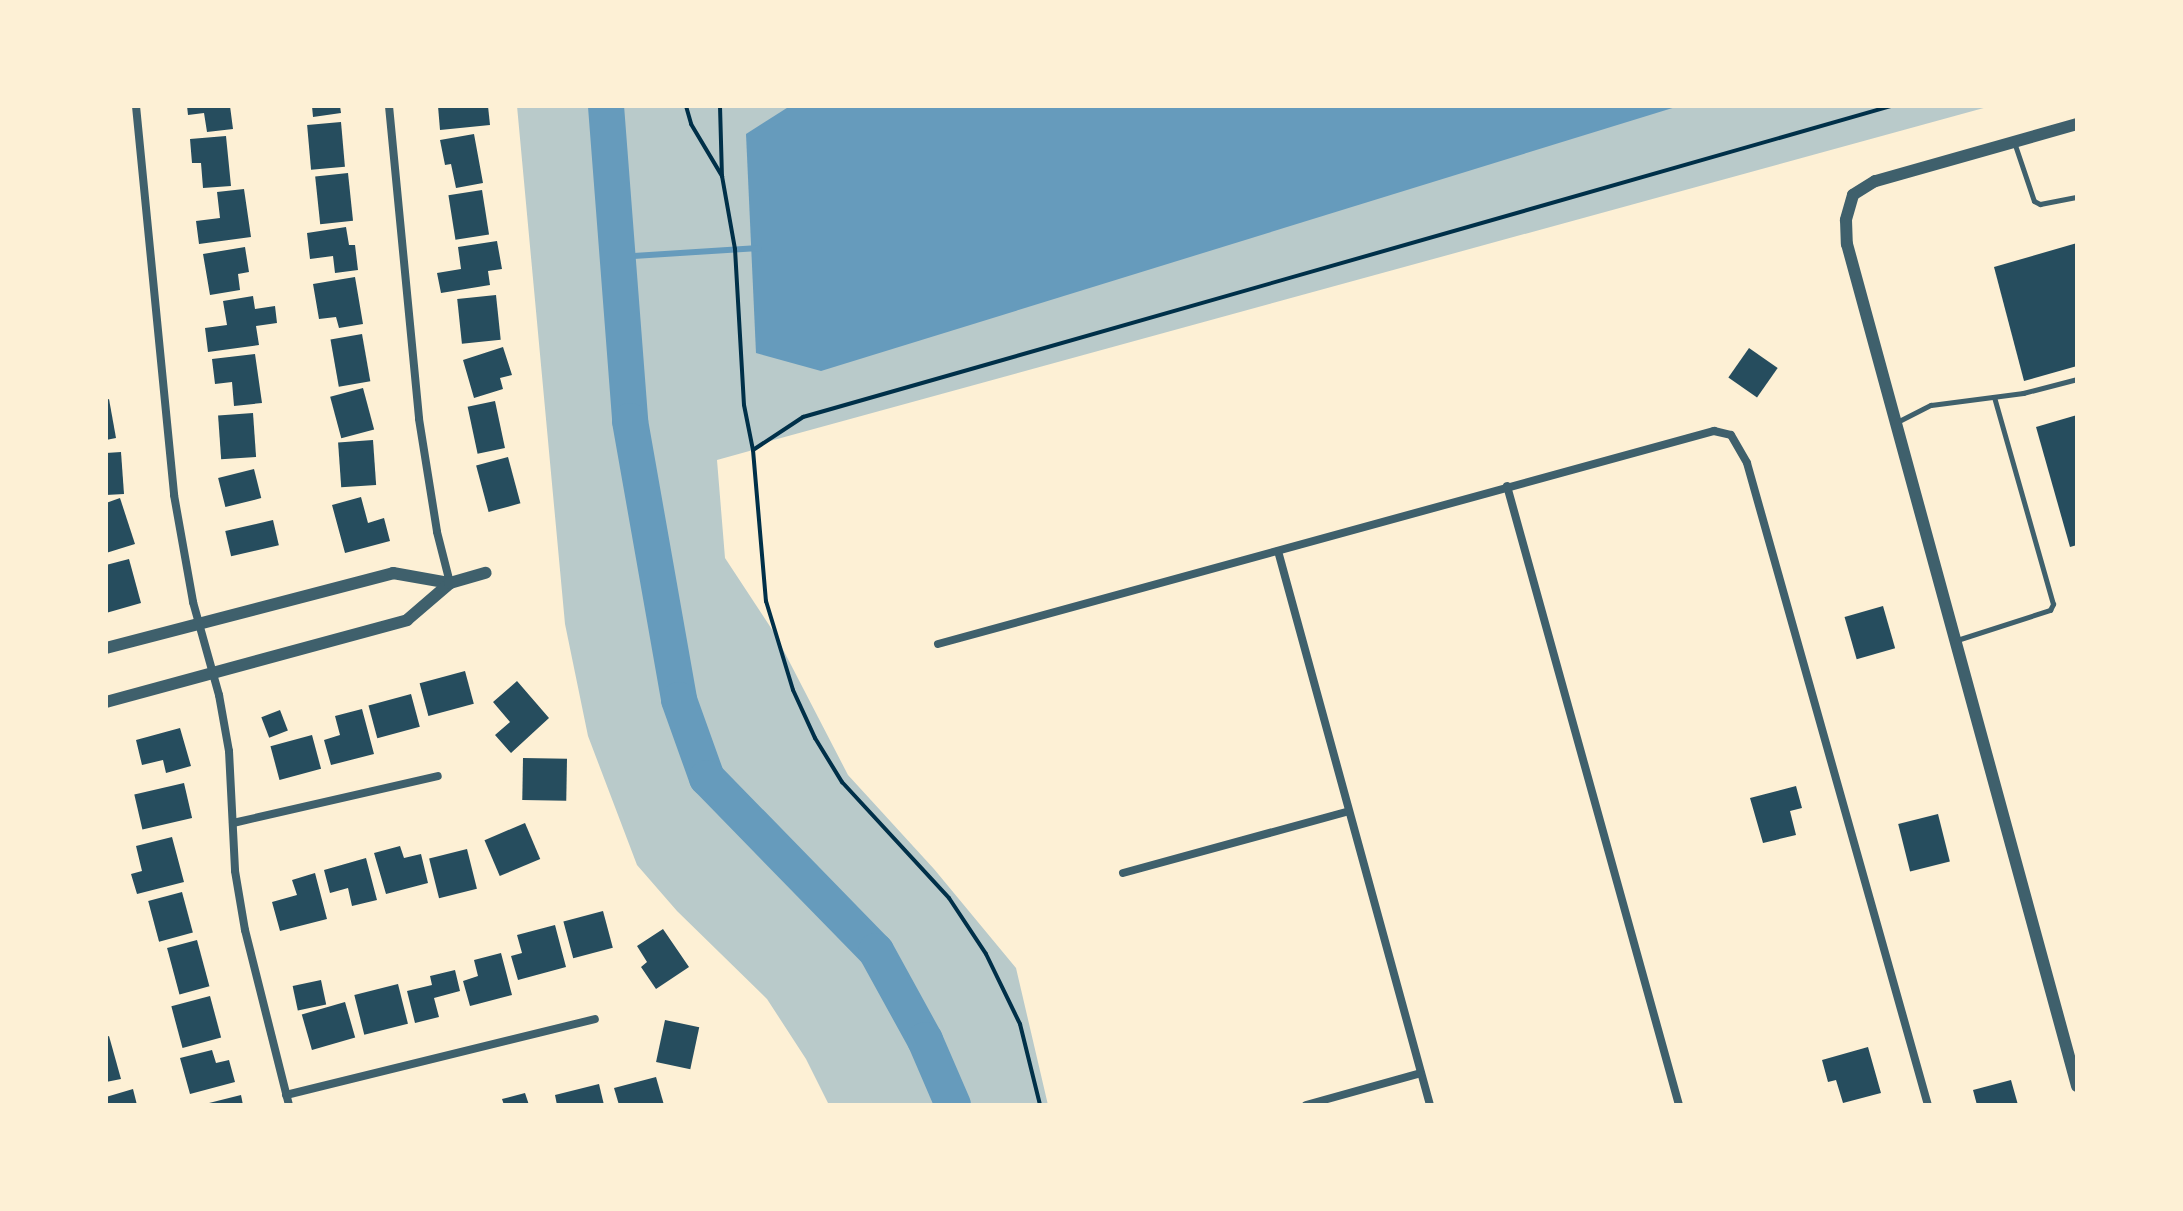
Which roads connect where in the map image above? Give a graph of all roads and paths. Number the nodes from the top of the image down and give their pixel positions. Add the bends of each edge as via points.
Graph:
1 (136, 106) edge
2 (389, 106) edge
3 (686, 106) edge
4 (720, 106) edge
5 (1891, 106) edge
6 (2077, 124) edge
7 (2014, 141) junction
8 (722, 176) junction
9 (2077, 197) edge
10 (2077, 379) edge
11 (1994, 397) junction
12 (1896, 422) junction
13 (753, 450) junction
14 (1507, 486) junction
15 (1278, 551) junction
16 (486, 573) dead end
17 (450, 583) junction
18 (199, 623) junction
19 (1956, 640) junction
20 (938, 644) dead end
21 (106, 648) edge
22 (213, 673) junction
23 (106, 702) edge
24 (438, 776) dead end
25 (1349, 811) junction
26 (233, 823) junction
27 (1123, 873) dead end
28 (595, 1019) dead end
29 (1421, 1073) junction
30 (2077, 1086) edge
31 (288, 1100) edge
32 (1040, 1105) edge
33 (1306, 1105) edge
34 (1430, 1105) edge
35 (1679, 1105) edge
36 (1928, 1105) edge

1 - 18 street via 174,495
2 - 17 street via 419,419
3 - 8 path
4 - 8 path
5 - 13 path via 803,417
6 - 7 street
7 - 9 lane via 2034,201
7 - 12 street via 1875,181 1853,195 1847,244
8 - 13 path via 735,249 744,405
10 - 11 lane
11 - 12 lane via 1931,405
11 - 19 lane via 2053,604 2050,610
12 - 19 street
13 - 32 path via 766,601 803,715 842,782 949,898 986,954 1020,1024
14 - 15 street
14 - 35 street
14 - 36 street via 1714,431 1731,435 1747,463
15 - 20 street
15 - 25 street
16 - 17 street
17 - 18 street via 393,573
17 - 22 street via 407,620
18 - 21 street
18 - 22 street
19 - 30 street
22 - 23 street
22 - 26 street via 229,751
24 - 26 street
25 - 27 street
25 - 29 street
26 - 31 street via 245,930
28 - 31 street
29 - 33 street
29 - 34 street

